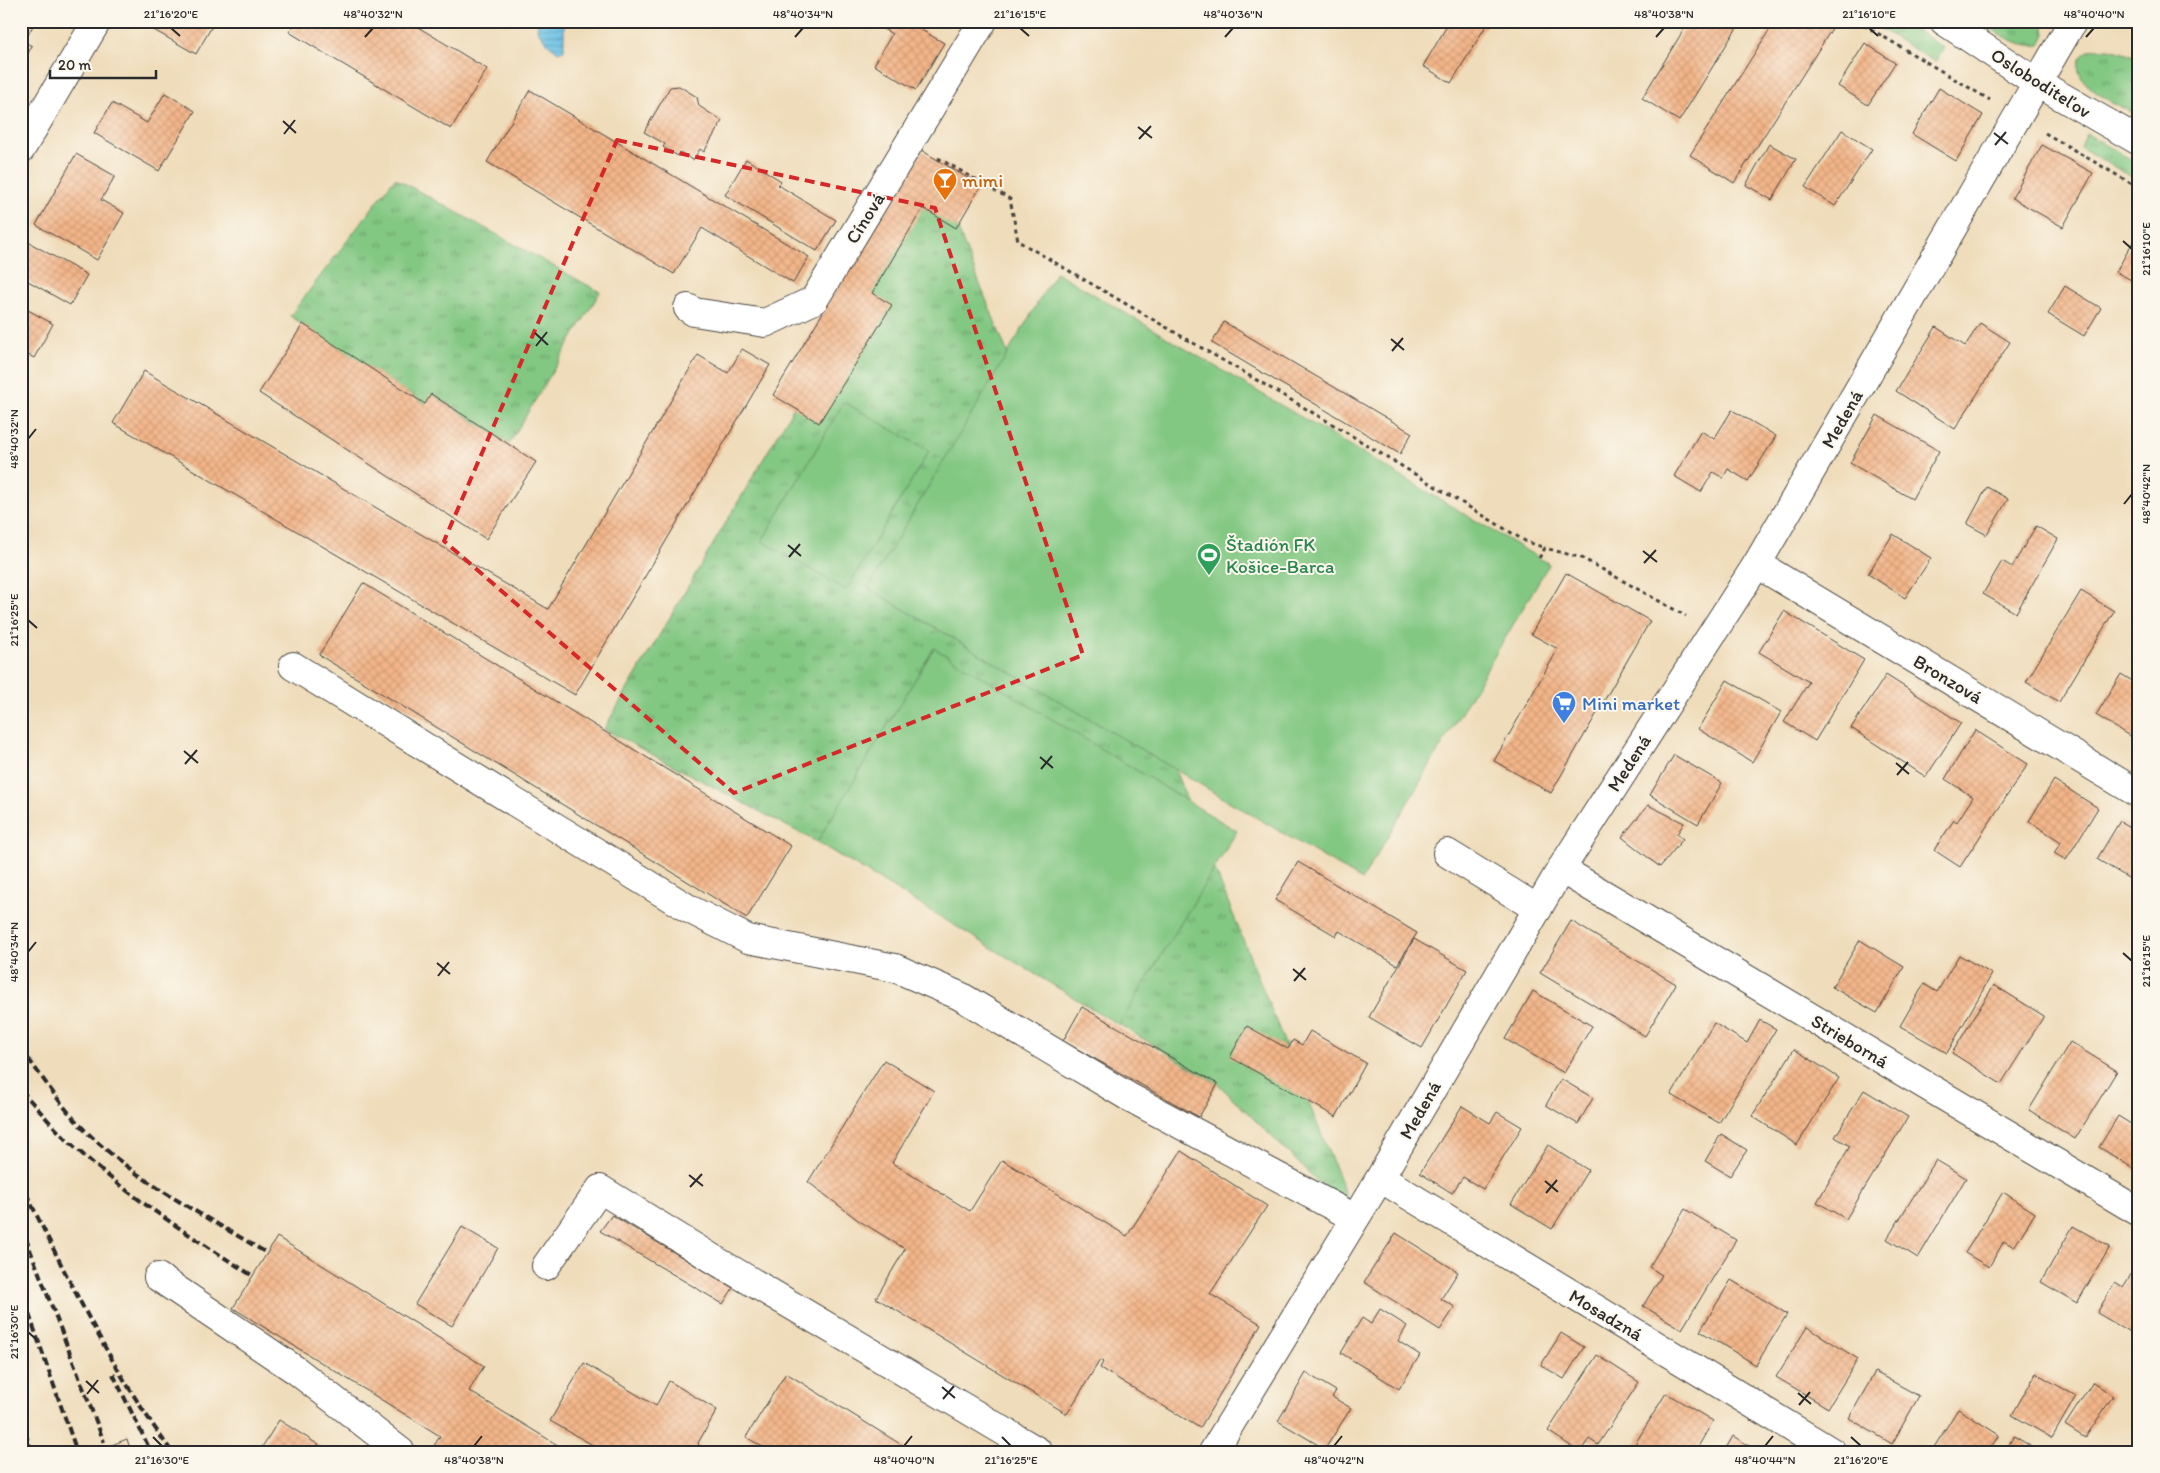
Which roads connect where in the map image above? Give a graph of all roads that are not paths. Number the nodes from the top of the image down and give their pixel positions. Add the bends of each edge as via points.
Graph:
1 (97, 21) edge
2 (983, 21) edge
3 (1944, 21) edge
4 (2072, 21) edge
5 (2036, 82) junction
6 (2139, 141) edge
7 (21, 149) edge
8 (688, 308) dead end
9 (1757, 564) junction
10 (293, 666) dead end
11 (2139, 794) edge
12 (1447, 854) dead end
13 (1561, 870) junction
14 (1538, 909) junction
15 (1380, 1178) junction
16 (2139, 1212) edge
17 (1355, 1218) junction
18 (546, 1266) dead end
19 (158, 1277) dead end
20 (401, 1452) edge
21 (1039, 1452) edge
22 (1213, 1452) edge
23 (1832, 1452) edge

1 - 7 street
2 - 8 street, Cínová via 814,300 765,323 694,312
3 - 5 street, Osloboditeľov
4 - 5 street, Medená
5 - 6 street, Osloboditeľov
5 - 9 street, Medená
9 - 11 street, Bronzová
9 - 13 street, Medená
10 - 17 street via 690,908 748,939 895,968 960,996 1129,1097
12 - 14 street
13 - 14 street, Medená
13 - 16 street, Strieborná
14 - 15 street, Medená
15 - 17 street, Medená
15 - 23 street, Mosadzná
17 - 22 street, Medená
18 - 21 street via 600,1188
19 - 20 street via 296,1371

